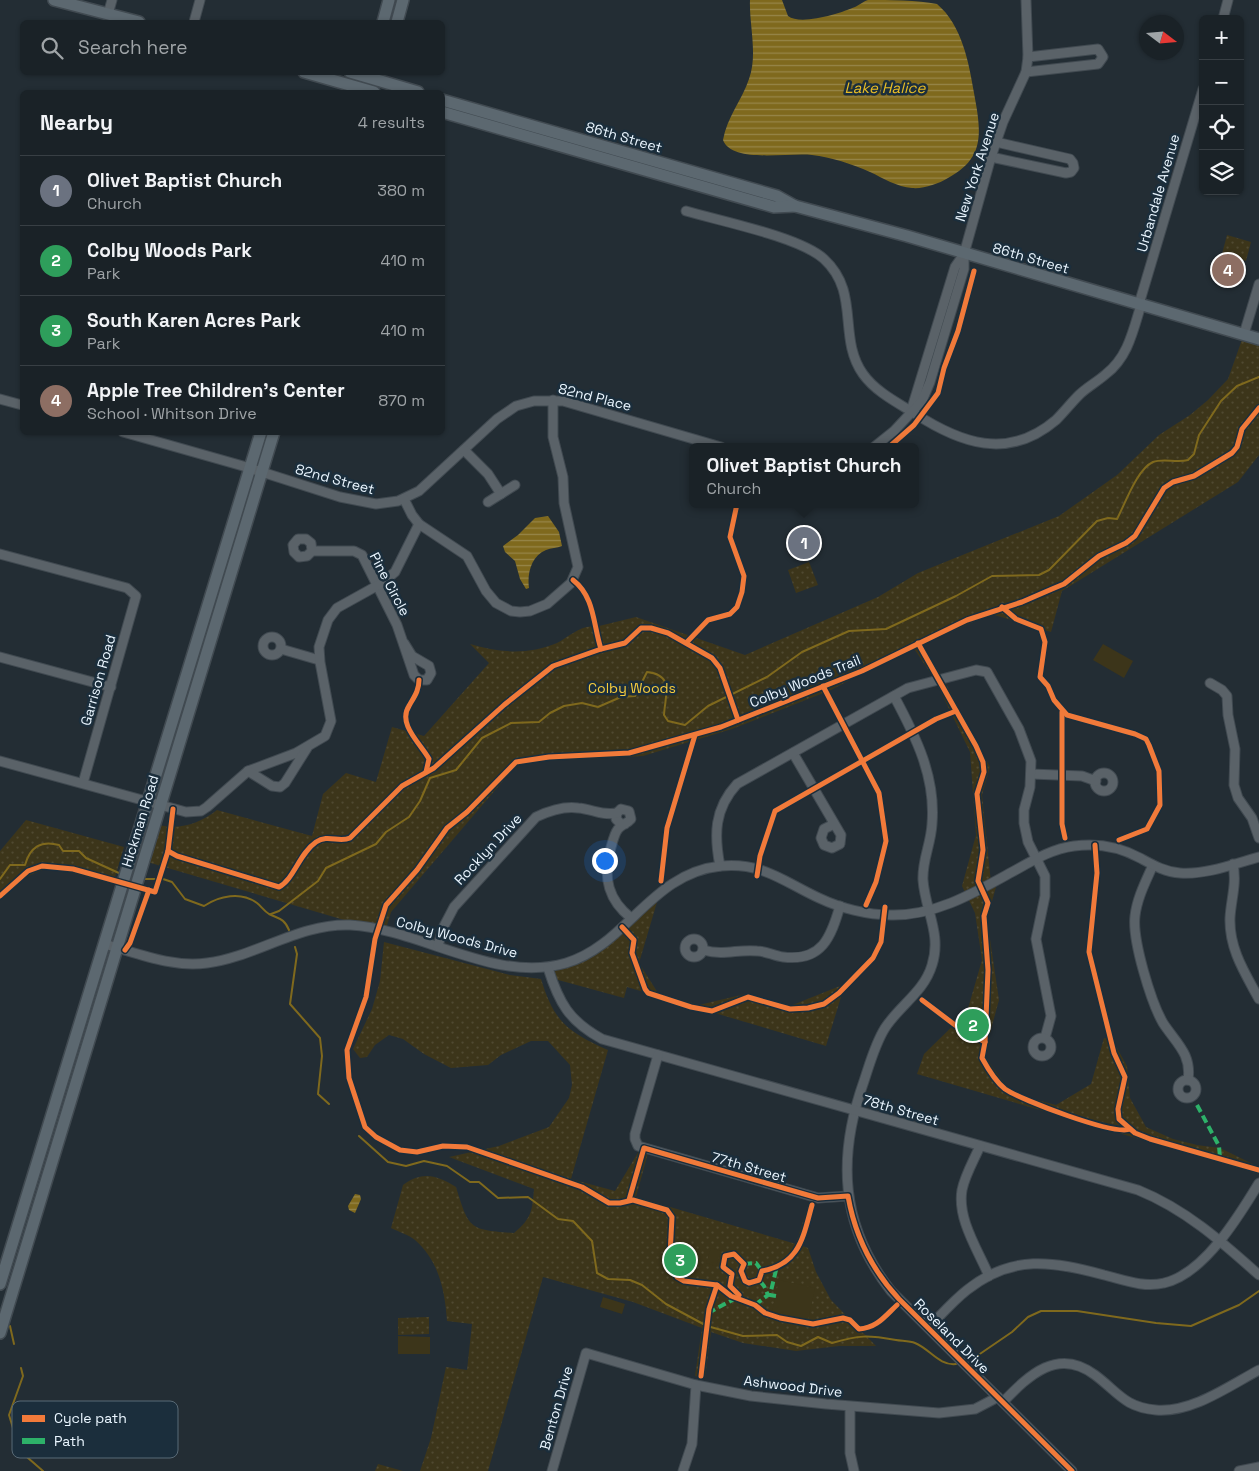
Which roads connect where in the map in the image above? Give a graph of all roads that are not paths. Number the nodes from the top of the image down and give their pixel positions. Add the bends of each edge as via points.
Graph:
1 (54, 0) edge
2 (112, 0) edge
3 (200, 0) edge
4 (389, 0) edge
5 (403, 0) edge
6 (1026, 0) edge
7 (1228, 0) edge
8 (108, 14) junction
9 (1224, 15) edge
10 (131, 20) edge
11 (195, 20) edge
12 (384, 20) edge
13 (398, 20) edge
14 (1028, 56) junction
15 (1026, 72) junction
16 (314, 75) edge
17 (369, 75) edge
18 (381, 82) edge
19 (365, 90) edge
20 (368, 90) edge
21 (411, 90) edge
22 (445, 101) edge
23 (1199, 103) edge
24 (445, 113) edge
25 (996, 142) junction
26 (991, 157) junction
27 (795, 206) junction
28 (686, 212) dead end
29 (964, 254) junction
30 (1259, 284) edge
31 (1140, 305) junction
32 (1244, 334) junction
33 (1259, 338) edge
34 (0, 399) edge
35 (553, 400) junction
36 (20, 404) edge
37 (911, 411) junction
38 (134, 435) edge
39 (260, 435) edge
40 (273, 435) edge
41 (707, 443) edge
42 (879, 443) edge
43 (464, 450) junction
44 (250, 468) junction
45 (262, 472) junction
46 (515, 485) dead end
47 (501, 494) junction
48 (404, 499) junction
49 (488, 502) dead end
50 (420, 524) junction
51 (312, 551) dead end
52 (0, 554) edge
53 (377, 586) junction
54 (404, 643) dead end
55 (281, 649) dead end
56 (0, 657) edge
57 (320, 660) junction
58 (1210, 683) dead end
59 (111, 687) junction
60 (894, 696) junction
61 (308, 747) junction
62 (793, 753) junction
63 (0, 761) edge
64 (248, 771) junction
65 (1032, 774) junction
66 (1096, 781) dead end
67 (83, 783) junction
68 (148, 801) junction
69 (161, 805) junction
70 (834, 824) dead end
71 (1259, 838) edge
72 (1259, 857) edge
73 (1036, 858) junction
74 (1233, 864) junction
75 (1153, 865) junction
76 (720, 866) junction
77 (840, 906) junction
78 (930, 911) junction
79 (631, 918) junction
80 (104, 944) junction
81 (438, 946) junction
82 (118, 948) junction
83 (702, 950) dead end
84 (548, 968) junction
85 (1259, 998) edge
86 (1045, 1038) dead end
87 (658, 1055) junction
88 (1188, 1080) dead end
89 (855, 1111) junction
90 (980, 1146) junction
91 (1259, 1183) edge
92 (848, 1196) junction
93 (1219, 1241) junction
94 (1259, 1275) edge
95 (989, 1276) junction
96 (0, 1284) edge
97 (929, 1327) junction
98 (0, 1333) edge
99 (586, 1353) joint
100 (1258, 1373) edge
101 (696, 1385) junction
102 (1001, 1399) junction
103 (850, 1407) junction
104 (1259, 1467) edge
105 (552, 1471) edge
106 (684, 1471) edge
107 (854, 1471) edge
108 (1072, 1471) edge
109 (1239, 1471) edge

1 - 8 main road
2 - 8 street
3 - 11 street
4 - 12 main road
5 - 13 main road
6 - 14 street, New York Avenue
7 - 9 street
8 - 10 main road
14 - 15 street, New York Avenue
14 - 15 street via 1098,49 1103,57 1098,64
15 - 25 street, New York Avenue
16 - 19 main road
17 - 18 main road
17 - 20 main road
18 - 21 main road
22 - 27 main road, 86th Street via 777,196
23 - 31 street, Urbandale Avenue
24 - 27 main road, 86th Street via 774,207
25 - 26 street, New York Avenue
25 - 26 street via 1070,159 1074,168 1066,173
26 - 29 street, New York Avenue
27 - 29 main road, 86th Street
28 - 37 street, Urbandale Avenue via 794,242 824,259 840,280 848,307 850,345 864,376 882,393
29 - 31 main road, 86th Street
29 - 37 street, New York Avenue via 955,267
30 - 32 street
31 - 32 main road, 86th Street
31 - 37 street, Urbandale Avenue via 1132,336 1120,360 1055,420 1034,434 997,444 970,442 946,434
32 - 33 main road, 86th Street
34 - 36 street
35 - 41 street, 82nd Place
35 - 43 street, 82nd Place via 528,402 510,409
35 - 50 street via 553,437 578,561 572,583 547,604 530,611 511,611 496,604 467,556
37 - 42 street, New York Avenue
38 - 44 street, 82nd Street
39 - 44 main road, Hickman Road
40 - 45 main road, Hickman Road
43 - 47 street
43 - 48 street, 82nd Place via 427,484
44 - 45 street, 82nd Street
44 - 68 main road, Hickman Road
45 - 48 street, 82nd Street via 364,504
45 - 69 main road, Hickman Road
46 - 47 street
47 - 49 street
48 - 50 street
50 - 53 street via 400,565
51 - 53 street, Pine Circle via 358,552 365,559
52 - 59 street, Garrison Road via 126,588 134,593 135,601
53 - 54 street, Pine Circle
53 - 57 street via 337,608 322,633
55 - 57 street
56 - 59 street
57 - 61 street via 331,721 325,736
58 - 71 street via 1228,696 1235,749 1234,785
59 - 67 street, Garrison Road
60 - 62 street
60 - 65 street via 908,688 945,678 976,670 987,672 1028,749
60 - 78 street, Roseland Drive via 917,738 927,767 933,815 923,865 923,882
61 - 64 street
61 - 64 street via 280,787 272,786
62 - 70 street
62 - 76 street via 748,777 728,794 716,821
63 - 67 street
64 - 69 street via 201,811 191,813
65 - 66 street via 1082,776
65 - 73 street via 1024,823
67 - 68 street
68 - 69 street
68 - 80 main road, Hickman Road
69 - 82 main road, Hickman Road
72 - 74 street, Colby Woods Drive
73 - 75 street, Colby Woods Drive via 1061,849 1095,845 1129,853
73 - 78 street, Colby Woods Drive via 942,908
73 - 86 street via 1046,876 1036,939 1051,1016
74 - 75 street, Colby Woods Drive via 1196,873 1179,873
74 - 85 street via 1235,888 1230,920 1233,945 1241,967
75 - 88 street via 1135,916 1136,938 1156,1009 1188,1058
76 - 77 street, Colby Woods Drive via 762,870
76 - 79 street, Colby Woods Drive via 682,878 660,892
77 - 78 street, Colby Woods Drive via 891,916
77 - 83 street via 829,938 820,948 804,956 782,957 756,951 722,954
78 - 89 street, Roseland Drive via 936,946 928,977 877,1041
79 - 81 street, Rocklyn Drive via 612,898 606,874 613,841 618,829 630,819 629,811 621,809 605,815 579,808 547,812 536,817 454,907
79 - 84 street, Colby Woods Drive via 600,946 580,958
80 - 82 street, Colby Woods Drive
80 - 96 main road, Hickman Road
81 - 82 street, Colby Woods Drive via 364,927 336,925 204,964 175,963
81 - 84 street, Colby Woods Drive via 514,968
82 - 98 main road, Hickman Road
84 - 87 street, 78th Street via 562,1004 587,1030 602,1038
87 - 89 street, 78th Street
87 - 92 street, 77th Street via 635,1134 636,1143 643,1148 818,1198
89 - 90 street, 78th Street
89 - 92 street, Roseland Drive via 846,1163
90 - 93 street, 78th Street via 1138,1190 1175,1207
90 - 95 street via 966,1177 961,1202
91 - 93 street
92 - 97 street, Roseland Drive via 857,1230 875,1269 892,1291
93 - 94 street, 78th Street
93 - 95 street via 1189,1271 1164,1283 1146,1285 1053,1263 1013,1267
95 - 97 street via 965,1291
97 - 102 street, Roseland Drive
99 - 101 street, Ashwood Drive
99 - 105 street, Benton Drive
100 - 102 street, Ashwood Drive via 1188,1406 1157,1410 1117,1397 1094,1374 1082,1368 1072,1364 1054,1364 1034,1372
101 - 103 street, Ashwood Drive via 751,1396
101 - 106 street via 692,1444
102 - 103 street, Ashwood Drive via 975,1409 939,1413
102 - 108 street, Roseland Drive
103 - 107 street via 850,1453
104 - 109 street

